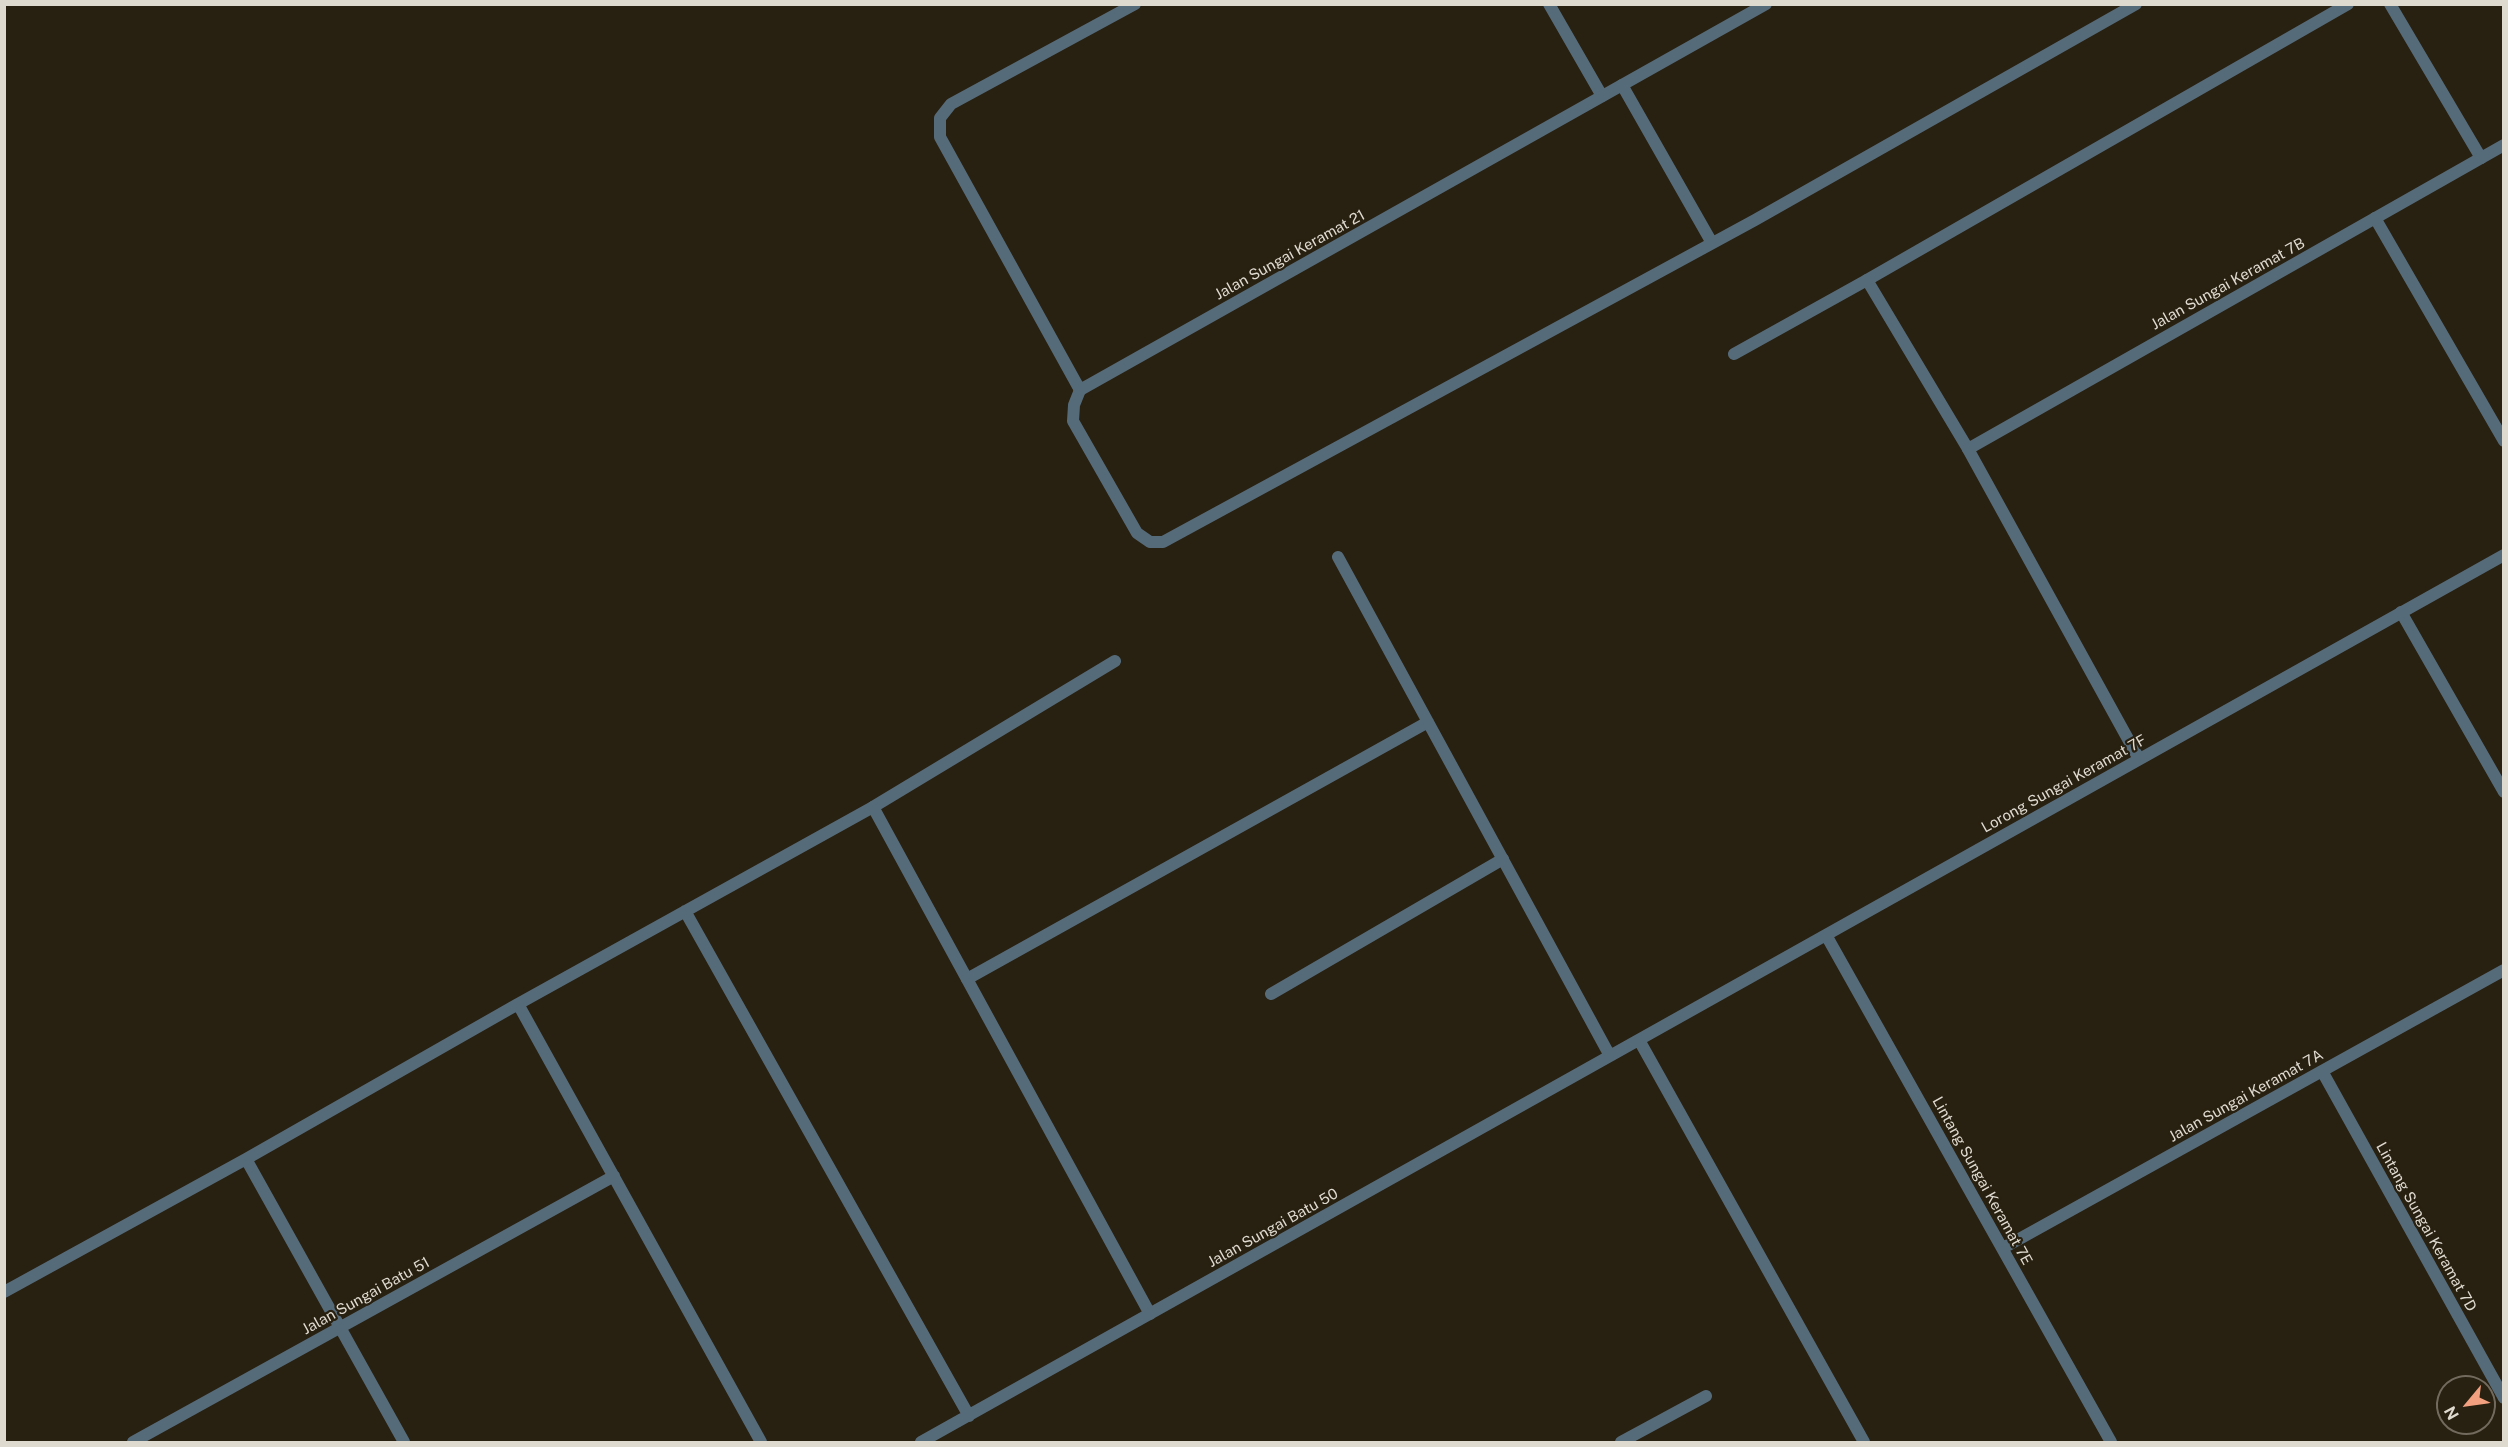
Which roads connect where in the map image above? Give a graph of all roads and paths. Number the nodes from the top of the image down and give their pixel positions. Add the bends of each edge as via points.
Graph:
1 (1135, 4) edge
2 (1549, 4) edge
3 (1766, 4) edge
4 (2136, 4) edge
5 (2348, 4) edge
6 (2390, 4) edge
7 (1622, 85) junction
8 (1602, 96) junction
9 (2504, 145) edge
10 (2481, 158) junction
11 (2375, 218) junction
12 (1712, 243) junction
13 (1867, 280) junction
14 (1734, 354) dead end
15 (1080, 390) junction
16 (2504, 441) edge
17 (1968, 448) junction
18 (2504, 555) edge
19 (1338, 557) dead end
20 (2401, 612) junction
21 (1115, 660) dead end
22 (1428, 723) junction
23 (2139, 759) junction
24 (2504, 792) edge
25 (873, 807) junction
26 (1503, 859) junction
27 (685, 911) junction
28 (1826, 935) junction
29 (2504, 970) edge
30 (967, 979) junction
31 (1271, 994) dead end
32 (518, 1004) junction
33 (1639, 1040) junction
34 (1610, 1056) junction
35 (2322, 1071) junction
36 (246, 1159) junction
37 (614, 1176) junction
38 (2003, 1248) junction
39 (4, 1292) edge
40 (1150, 1314) junction
41 (342, 1327) junction
42 (1706, 1396) dead end
43 (2504, 1398) edge
44 (969, 1416) junction
45 (134, 1443) edge
46 (404, 1443) edge
47 (761, 1443) edge
48 (921, 1443) edge
49 (1621, 1443) edge
50 (1864, 1443) edge
51 (2111, 1443) edge

1 - 15 street via 951,104 940,118 940,137
2 - 8 street
3 - 7 street, Jalan Sungai Keramat 21
4 - 12 street
5 - 13 street
6 - 10 street
7 - 8 street, Jalan Sungai Keramat 21
7 - 12 street
8 - 15 street, Jalan Sungai Keramat 21
9 - 10 street, Jalan Sungai Keramat 7B
10 - 11 street, Jalan Sungai Keramat 7B
11 - 16 street
11 - 17 street, Jalan Sungai Keramat 7B
12 - 15 street via 1163,542 1150,542 1137,533 1073,421
13 - 14 street
13 - 17 street
17 - 23 street
18 - 20 street, Lorong Sungai Keramat 7F
19 - 22 street
20 - 23 street, Lorong Sungai Keramat 7F
20 - 24 street
21 - 25 street
22 - 26 street
22 - 30 street
23 - 28 street, Lorong Sungai Keramat 7F
25 - 27 street
25 - 30 street
26 - 31 street
26 - 34 street
27 - 32 street
27 - 44 street
28 - 33 street, Lorong Sungai Keramat 7F
28 - 38 street, Lintang Sungai Keramat 7E
29 - 35 street, Jalan Sungai Keramat 7A
30 - 40 street
32 - 36 street
32 - 37 street
33 - 34 street, Jalan Sungai Batu 50
33 - 50 street
34 - 40 street, Jalan Sungai Batu 50
35 - 38 street, Jalan Sungai Keramat 7A
35 - 43 street, Lintang Sungai Keramat 7D
36 - 39 street
36 - 41 street
37 - 41 street, Jalan Sungai Batu 51
37 - 47 street
38 - 51 street, Lintang Sungai Keramat 7E
40 - 44 street, Jalan Sungai Batu 50
41 - 45 street, Jalan Sungai Batu 51
41 - 46 street
42 - 49 street
44 - 48 street, Jalan Sungai Batu 50

